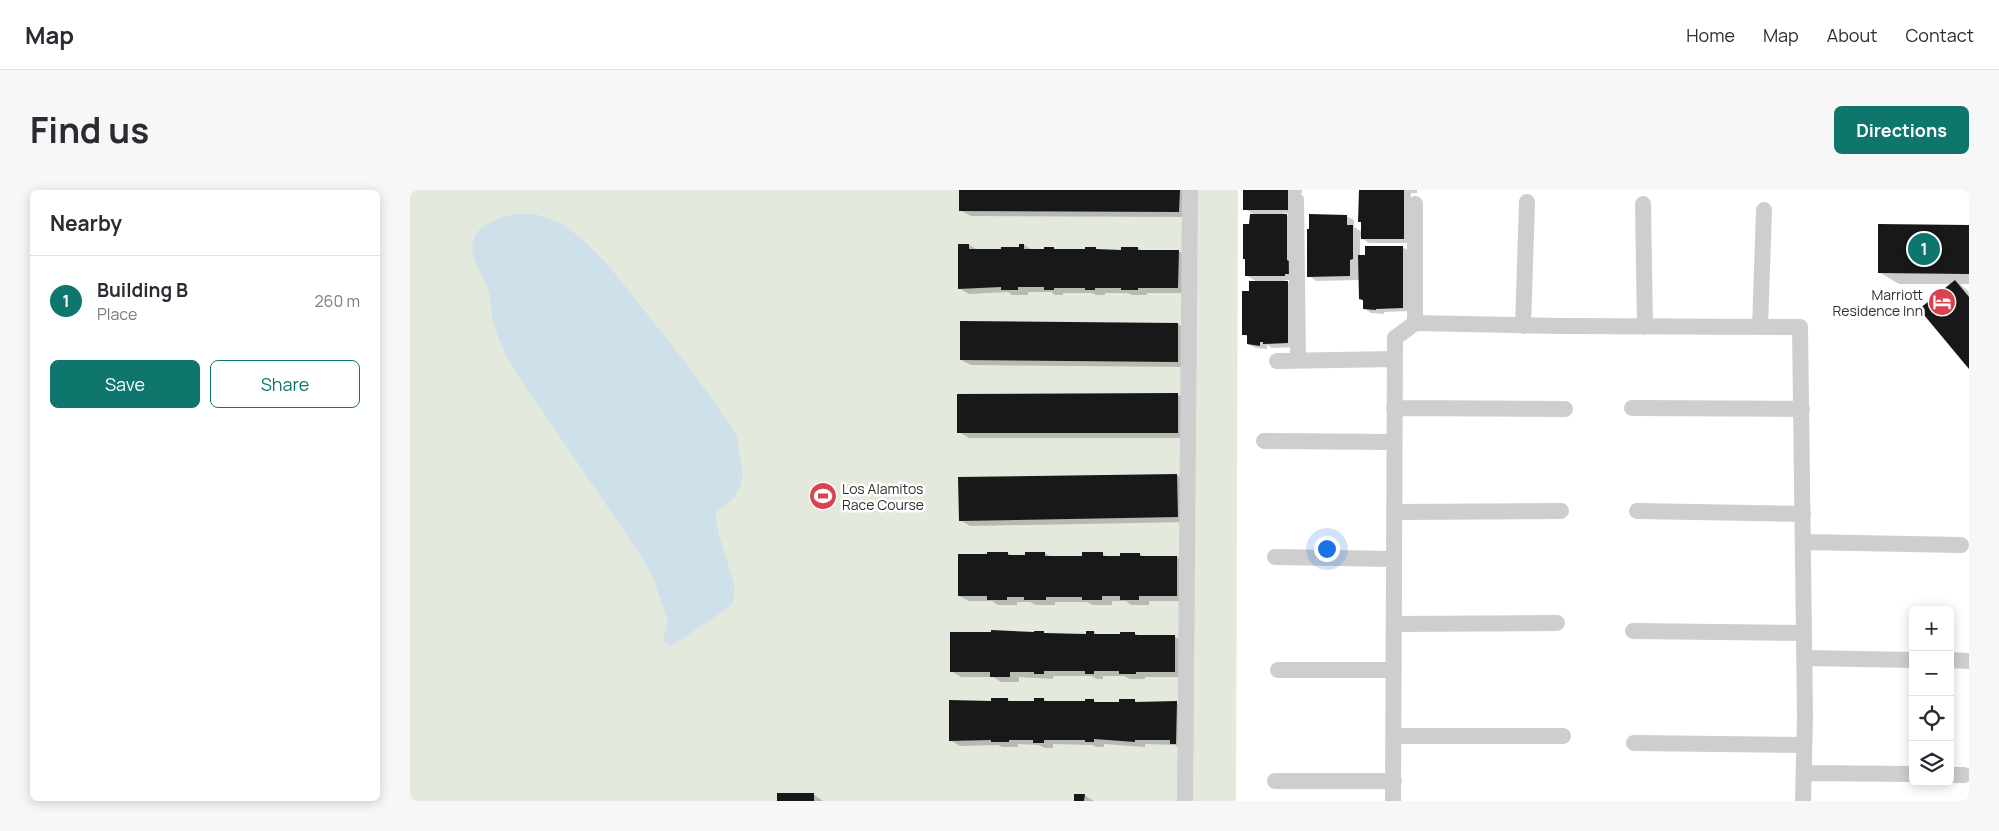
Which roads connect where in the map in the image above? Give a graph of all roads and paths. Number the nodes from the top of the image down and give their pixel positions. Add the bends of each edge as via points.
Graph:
1 (1190, 190) edge
2 (1296, 200) dead end
3 (1527, 202) dead end
4 (1416, 204) dead end
5 (1643, 204) dead end
6 (1764, 210) dead end
7 (1415, 323) junction
8 (1523, 326) junction
9 (1644, 327) junction
10 (1760, 327) junction
11 (1298, 360) junction
12 (1395, 360) junction
13 (1277, 361) dead end
14 (1394, 408) junction
15 (1632, 408) dead end
16 (1565, 409) dead end
17 (1802, 409) junction
18 (1264, 441) dead end
19 (1394, 442) junction
20 (1561, 511) dead end
21 (1638, 511) dead end
22 (1394, 512) junction
23 (1803, 514) junction
24 (1803, 542) junction
25 (1961, 544) dead end
26 (1275, 557) dead end
27 (1394, 559) junction
28 (1557, 623) dead end
29 (1394, 624) junction
30 (1633, 632) dead end
31 (1804, 633) junction
32 (1805, 658) junction
33 (1909, 660) edge
34 (1954, 660) edge
35 (1968, 661) edge
36 (1278, 670) dead end
37 (1394, 670) junction
38 (1394, 736) junction
39 (1563, 736) dead end
40 (1634, 743) dead end
41 (1804, 745) junction
42 (1804, 773) junction
43 (1909, 774) edge
44 (1274, 781) dead end
45 (1394, 781) junction
46 (1185, 801) edge
47 (1394, 801) edge
48 (1804, 801) edge

1 - 46 street
2 - 11 street
3 - 8 street
4 - 7 street
5 - 9 street
6 - 10 street
7 - 8 street
7 - 12 street via 1395,338
8 - 9 street
9 - 10 street
10 - 17 street via 1800,327
11 - 12 street
11 - 13 street
12 - 14 street
14 - 16 street
14 - 19 street
15 - 17 street
17 - 23 street
18 - 19 street
19 - 22 street
20 - 22 street
21 - 23 street
22 - 27 street
23 - 24 street
24 - 25 street
24 - 31 street
26 - 27 street
27 - 29 street
28 - 29 street
29 - 37 street
30 - 31 street
31 - 32 street
32 - 33 street
32 - 41 street
34 - 35 street
36 - 37 street
37 - 38 street
38 - 39 street
38 - 45 street
40 - 41 street
41 - 42 street
42 - 43 street
42 - 48 street
44 - 45 street
45 - 47 street

